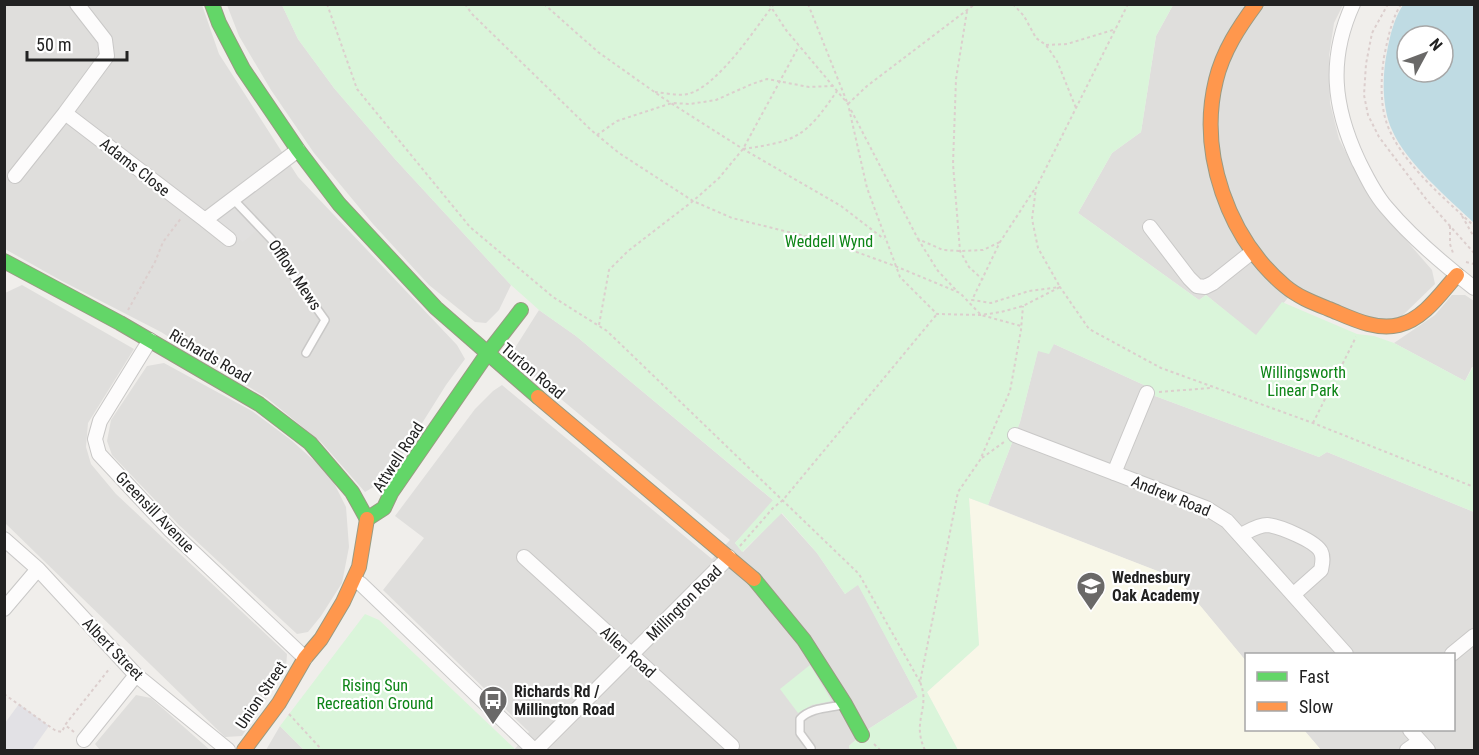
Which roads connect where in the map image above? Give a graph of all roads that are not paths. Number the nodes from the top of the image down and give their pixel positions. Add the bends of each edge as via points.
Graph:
1 (77, 4) edge
2 (212, 4) edge
3 (1256, 4) edge
4 (1353, 4) edge
5 (65, 113) junction
6 (298, 150) junction
7 (15, 176) dead end
8 (233, 200) junction
9 (205, 220) junction
10 (1150, 227) dead end
11 (229, 239) dead end
12 (1252, 252) junction
13 (6, 264) edge
14 (1453, 271) junction
15 (1474, 288) edge
16 (521, 310) dead end
17 (150, 340) junction
18 (306, 352) dead end
19 (487, 354) junction
20 (1147, 393) road end
21 (1015, 435) road end
22 (1114, 473) junction
23 (367, 519) junction
24 (1241, 535) junction
25 (4, 539) edge
26 (524, 557) dead end
27 (729, 557) junction
28 (38, 569) junction
29 (354, 580) junction
30 (1294, 594) junction
31 (4, 609) edge
32 (1474, 636) edge
33 (1345, 653) edge
34 (1453, 653) edge
35 (631, 656) junction
36 (305, 658) junction
37 (136, 675) junction
38 (845, 704) junction
39 (1412, 731) edge
40 (862, 735) dead end
41 (84, 740) road end
42 (732, 746) dead end
43 (1424, 746) edge
44 (811, 748) dead end
45 (228, 750) edge
46 (244, 750) edge
47 (535, 750) edge
48 (1407, 750) edge

1 - 5 street via 105,40 107,56
2 - 6 street, Turton Road via 243,69
3 - 12 street via 1226,51 1209,121 1222,190
4 - 14 street via 1343,26 1337,64 1339,111 1368,181 1385,206
5 - 7 street
5 - 9 street, Adams Close
6 - 8 street
6 - 19 street, Turton Road via 339,204 407,278
8 - 9 street
8 - 18 lane, Offlow Mews via 264,230 325,320
9 - 11 street, Adams Close
10 - 12 street via 1197,286 1212,283
12 - 14 street via 1286,287 1364,324 1391,326 1407,322 1440,294
13 - 17 street, Richards Road
14 - 15 street
16 - 19 street, Attwell Road
17 - 23 street, Richards Road via 259,404 310,443 352,492
17 - 36 street, Greensill Avenue via 100,421 95,439 99,454 171,531
19 - 23 street, Attwell Road via 384,508
19 - 27 street, Turton Road
20 - 22 street
21 - 22 street, Andrew Road
22 - 24 street, Andrew Road via 1206,508
23 - 29 street
24 - 30 street, Andrew Road
24 - 30 street via 1269,525 1320,549 1321,570
25 - 28 street, Albert Street
26 - 35 street, Allen Road
27 - 35 street, Millington Road
27 - 38 street, Turton Road via 753,578 804,640
28 - 31 street
28 - 37 street, Albert Street
29 - 36 street via 321,639
29 - 47 street
30 - 33 street, Andrew Road
32 - 34 street
35 - 42 street, Allen Road
35 - 47 street, Millington Road
36 - 46 street, Union Street via 279,703
37 - 41 street
37 - 45 street, Albert Street
38 - 40 street, Turton Road
38 - 44 lane via 805,713 800,719 800,733
39 - 43 street
43 - 48 street

